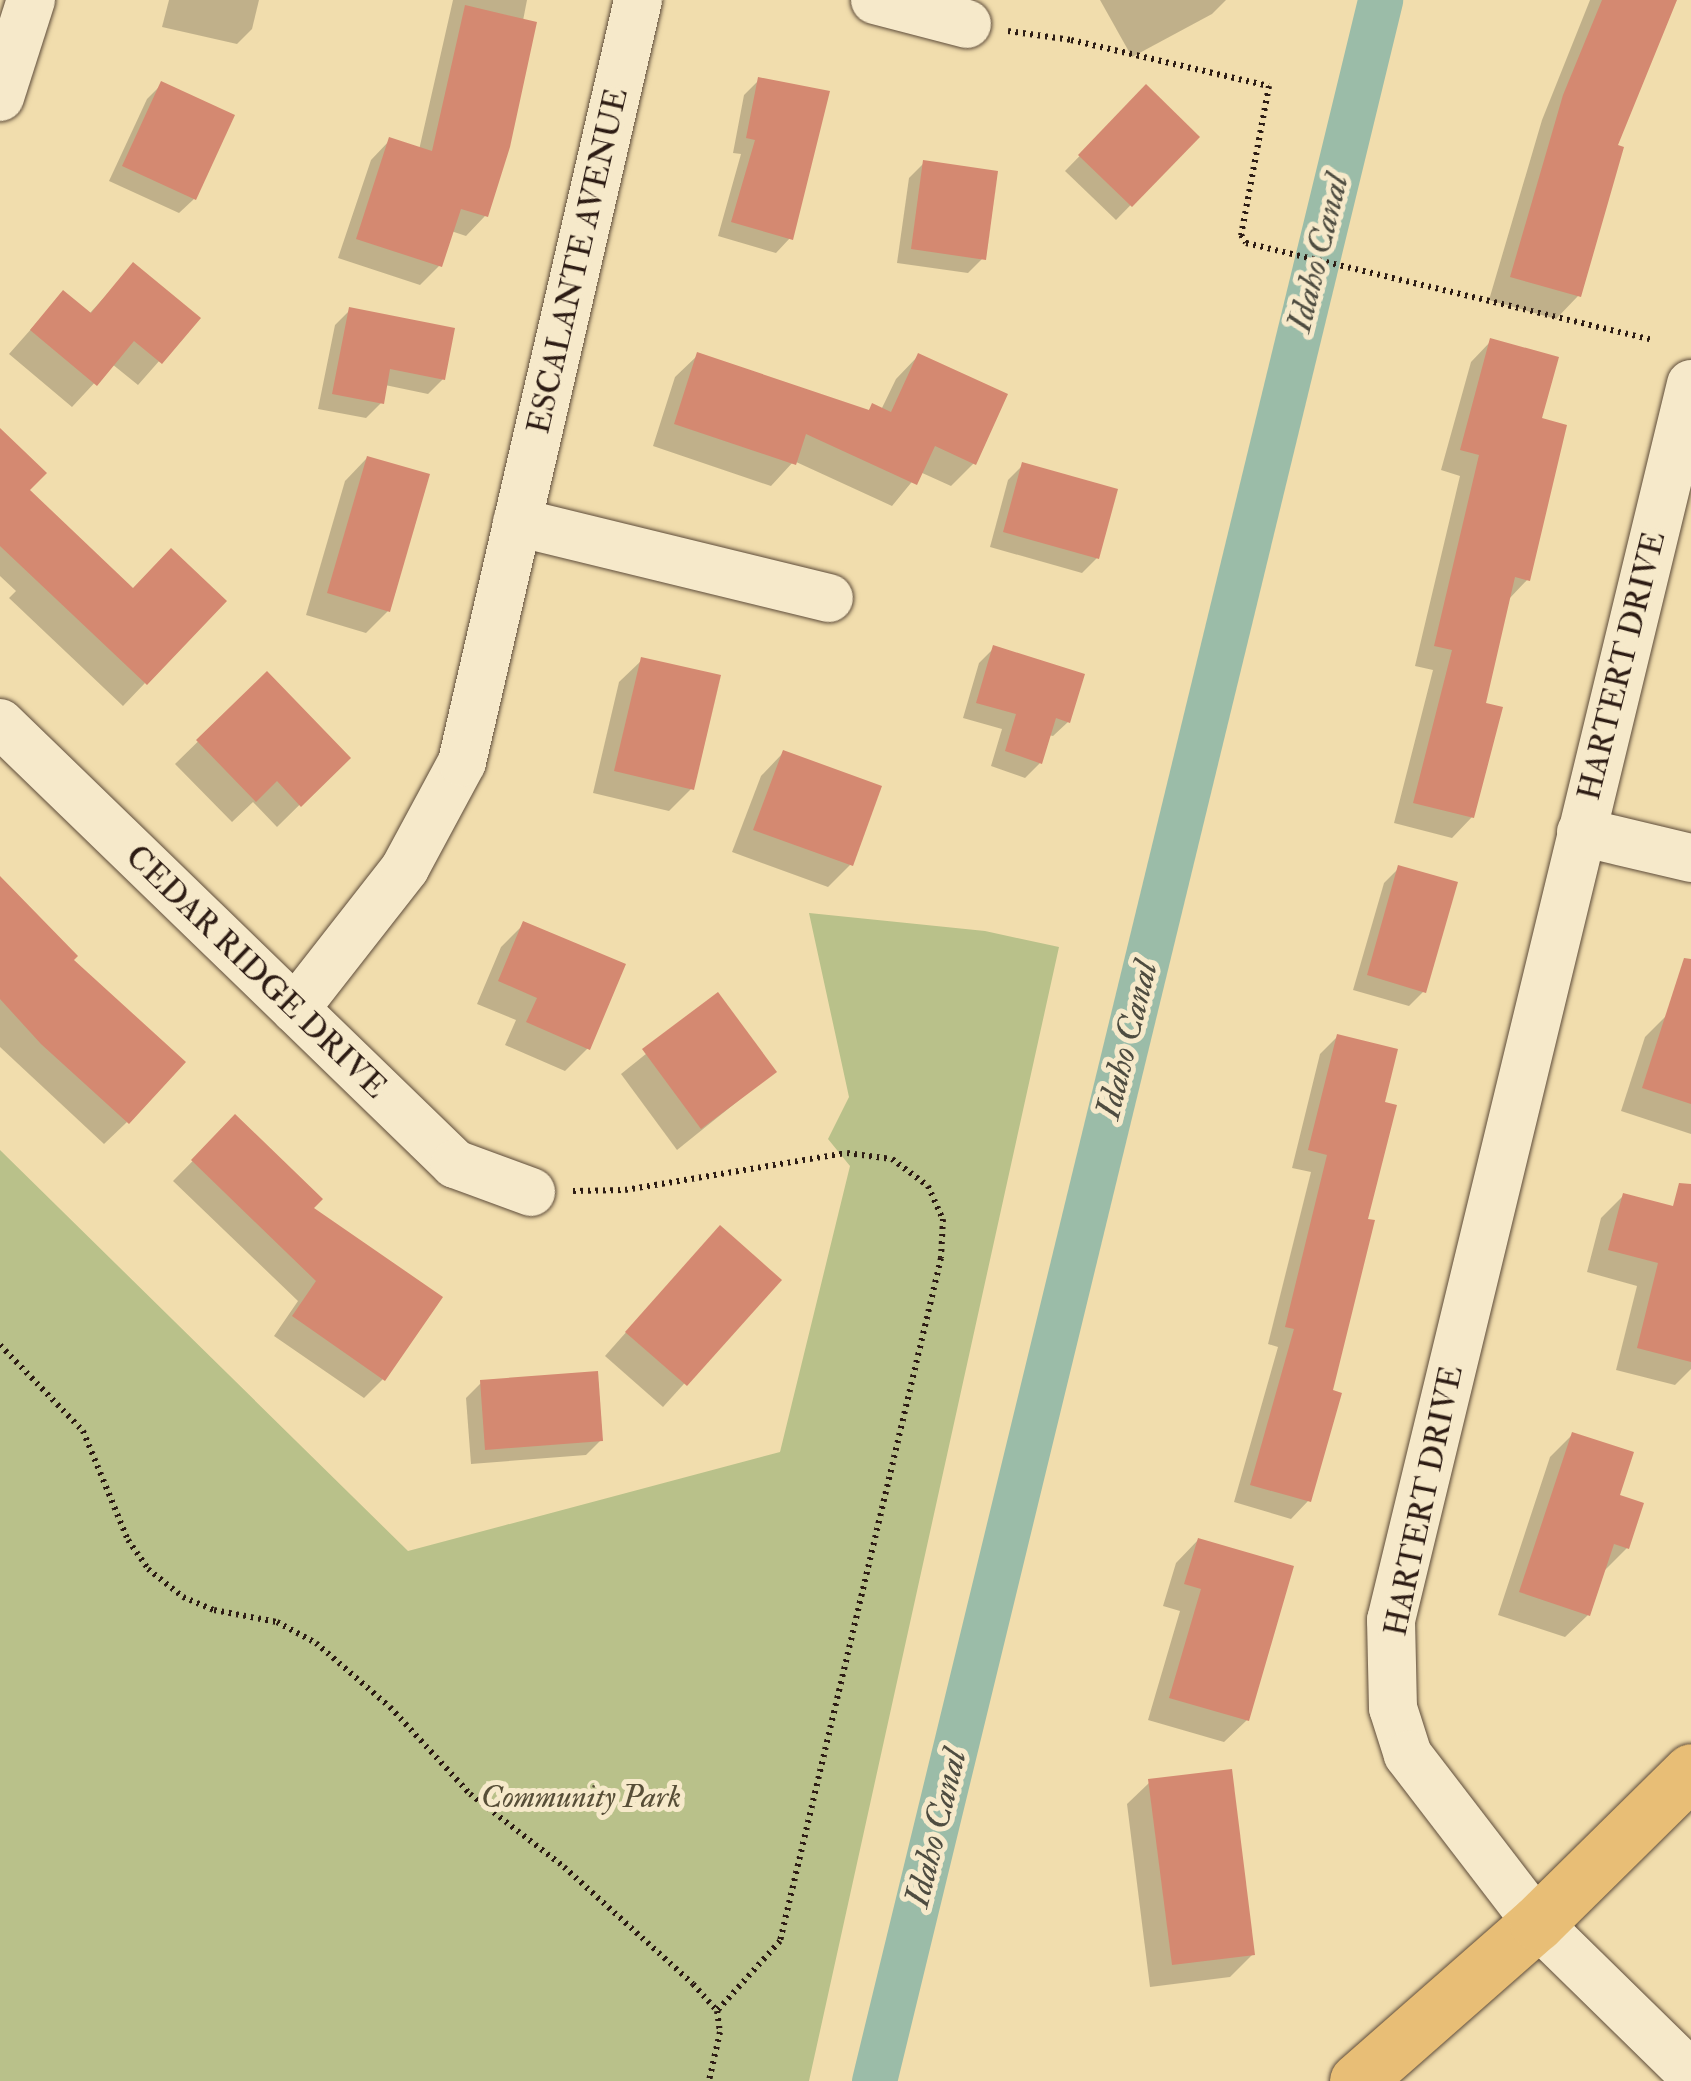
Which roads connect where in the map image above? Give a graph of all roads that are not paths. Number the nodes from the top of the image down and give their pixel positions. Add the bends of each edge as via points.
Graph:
1 (31, 0) edge
2 (638, 0) edge
3 (876, 0) edge
4 (967, 24) road end
5 (0, 97) edge
6 (1691, 384) edge
7 (517, 522) junction
8 (829, 598) dead end
9 (0, 722) edge
10 (1581, 832) junction
11 (1691, 858) edge
12 (295, 1009) junction
13 (531, 1192) road end
14 (1691, 1771) edge
15 (1536, 1924) junction
16 (1691, 2074) edge
17 (1357, 2081) edge

1 - 5 street
2 - 7 street, ESCALANTE AVENUE
3 - 4 street
6 - 10 street, HARTERT DRIVE
7 - 8 street
7 - 12 street, ESCALANTE AVENUE via 462,762 404,868
9 - 12 street, CEDAR RIDGE DRIVE
10 - 11 street, HARTERT DRIVE
10 - 15 street, HARTERT DRIVE via 1391,1620 1393,1708 1408,1755
12 - 13 street, CEDAR RIDGE DRIVE via 455,1164
14 - 15 main road
15 - 16 street, HARTERT DRIVE
15 - 17 main road

